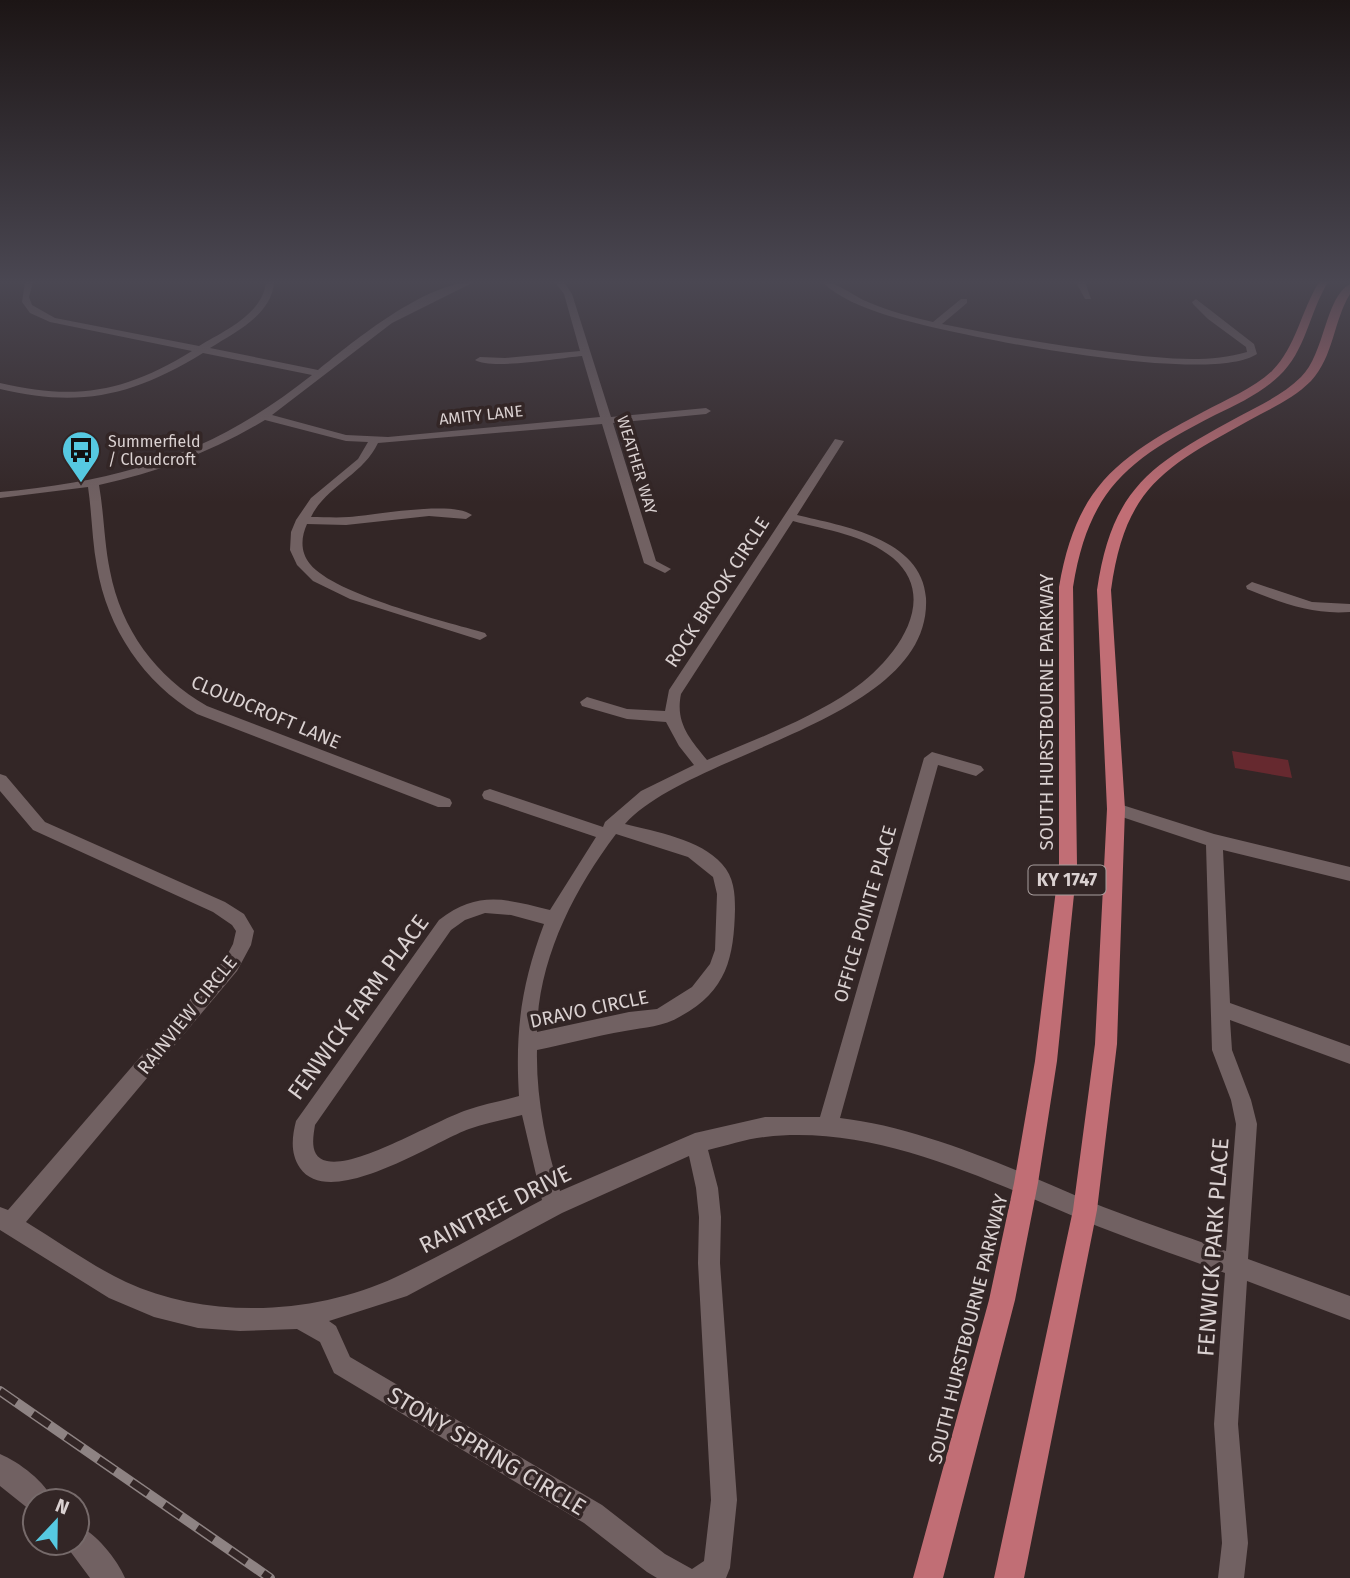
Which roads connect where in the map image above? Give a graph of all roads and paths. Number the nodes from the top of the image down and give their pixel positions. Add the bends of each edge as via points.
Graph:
1 (187, 356) edge
2 (231, 356) edge
3 (343, 356) edge
4 (559, 356) edge
5 (587, 356) edge
6 (1120, 356) edge
7 (1248, 356) edge
8 (1291, 356) edge
9 (1322, 356) edge
10 (480, 360) dead end
11 (319, 373) junction
12 (0, 386) edge
13 (706, 411) dead end
14 (263, 416) junction
15 (606, 419) junction
16 (374, 440) junction
17 (839, 441) dead end
18 (93, 482) junction
19 (0, 495) edge
20 (466, 515) dead end
21 (789, 517) junction
22 (302, 520) junction
23 (665, 569) dead end
24 (1252, 586) dead end
25 (1350, 608) edge
26 (480, 636) dead end
27 (587, 702) dead end
28 (671, 717) junction
29 (704, 768) junction
30 (976, 770) dead end
31 (0, 780) edge
32 (490, 795) dead end
33 (444, 803) dead end
34 (1116, 808) junction
35 (608, 830) junction
36 (1214, 841) junction
37 (1350, 874) edge
38 (555, 919) junction
39 (1220, 1008) junction
40 (525, 1044) junction
41 (1350, 1055) edge
42 (528, 1104) junction
43 (827, 1127) junction
44 (695, 1143) junction
45 (1026, 1183) junction
46 (554, 1205) junction
47 (1085, 1210) junction
48 (5, 1221) edge
49 (1236, 1267) junction
50 (1350, 1308) edge
51 (300, 1317) junction
52 (0, 1468) edge
53 (22, 1487) edge
54 (91, 1556) edge
55 (110, 1578) edge
56 (683, 1578) edge
57 (702, 1578) edge
58 (928, 1578) edge
59 (1009, 1578) edge
60 (1231, 1578) edge

1 - 12 street via 146,380 98,394 52,396
2 - 11 street
3 - 11 street
4 - 10 street
5 - 15 street, WEATHER WAY
6 - 7 street via 1206,361
8 - 45 main road, SOUTH HURSTBOURNE PARKWAY / KY 1747 via 1252,391 1168,435 1125,464 1092,502 1073,544 1066,587 1068,865 1059,962
9 - 34 main road, KY 1747 via 1315,369 1278,401 1177,457 1147,483 1120,518 1106,557 1104,590
11 - 14 street
13 - 15 street, AMITY LANE
14 - 16 street, AMITY LANE via 346,438
14 - 18 street via 182,456
15 - 16 street, AMITY LANE
15 - 23 street, WEATHER WAY via 650,563
16 - 22 street via 362,461 308,509
17 - 21 street, ROCK BROOK CIRCLE
18 - 19 street
18 - 33 street, CLOUDCROFT LANE via 110,595 142,662 152,673 202,710
20 - 22 street via 429,512 346,521
21 - 28 street, ROCK BROOK CIRCLE via 674,694
21 - 29 street via 861,536 900,558 920,591 917,621 893,663 854,696
22 - 26 street via 295,549 306,569 321,581
24 - 25 street via 1311,607
27 - 28 street via 627,714
28 - 29 street via 678,735
29 - 35 street via 645,796
30 - 43 street, OFFICE POINTE PLACE via 932,758
31 - 48 street, RAINVIEW CIRCLE via 38,826 219,908 239,918 245,927 244,940 231,965
32 - 35 street, DRAVO CIRCLE
34 - 36 street
34 - 47 main road, KY 1747 via 1106,1044
35 - 38 street
35 - 40 street, DRAVO CIRCLE via 692,852 717,868 726,886 724,954 712,981 666,1014 642,1023 629,1021
36 - 37 street
36 - 39 street, FENWICK PARK PLACE
38 - 40 street via 532,988
38 - 42 street, FENWICK FARM PLACE via 480,904 455,916 306,1121 302,1147 315,1169 339,1174 468,1119
39 - 41 street
39 - 49 street, FENWICK PARK PLACE via 1222,1050 1249,1131
40 - 42 street
42 - 46 street
43 - 44 street, RAINTREE DRIVE via 765,1127
43 - 45 street, RAINTREE DRIVE via 905,1142
44 - 46 street, RAINTREE DRIVE
44 - 57 street via 711,1201 709,1263 724,1500 717,1568
45 - 47 street, RAINTREE DRIVE
45 - 58 main road, SOUTH HURSTBOURNE PARKWAY / KY 1747 via 1002,1300
46 - 51 street, RAINTREE DRIVE via 399,1287
47 - 49 street, RAINTREE DRIVE
47 - 59 main road, KY 1747
48 - 51 street, RAINTREE DRIVE via 117,1290 154,1305 240,1320
49 - 50 street, RAINTREE DRIVE
49 - 60 street, FENWICK PARK PLACE via 1226,1424 1235,1543
51 - 56 street, STONY SPRING CIRCLE via 328,1334 342,1365 593,1514
52 - 53 street
54 - 55 street

